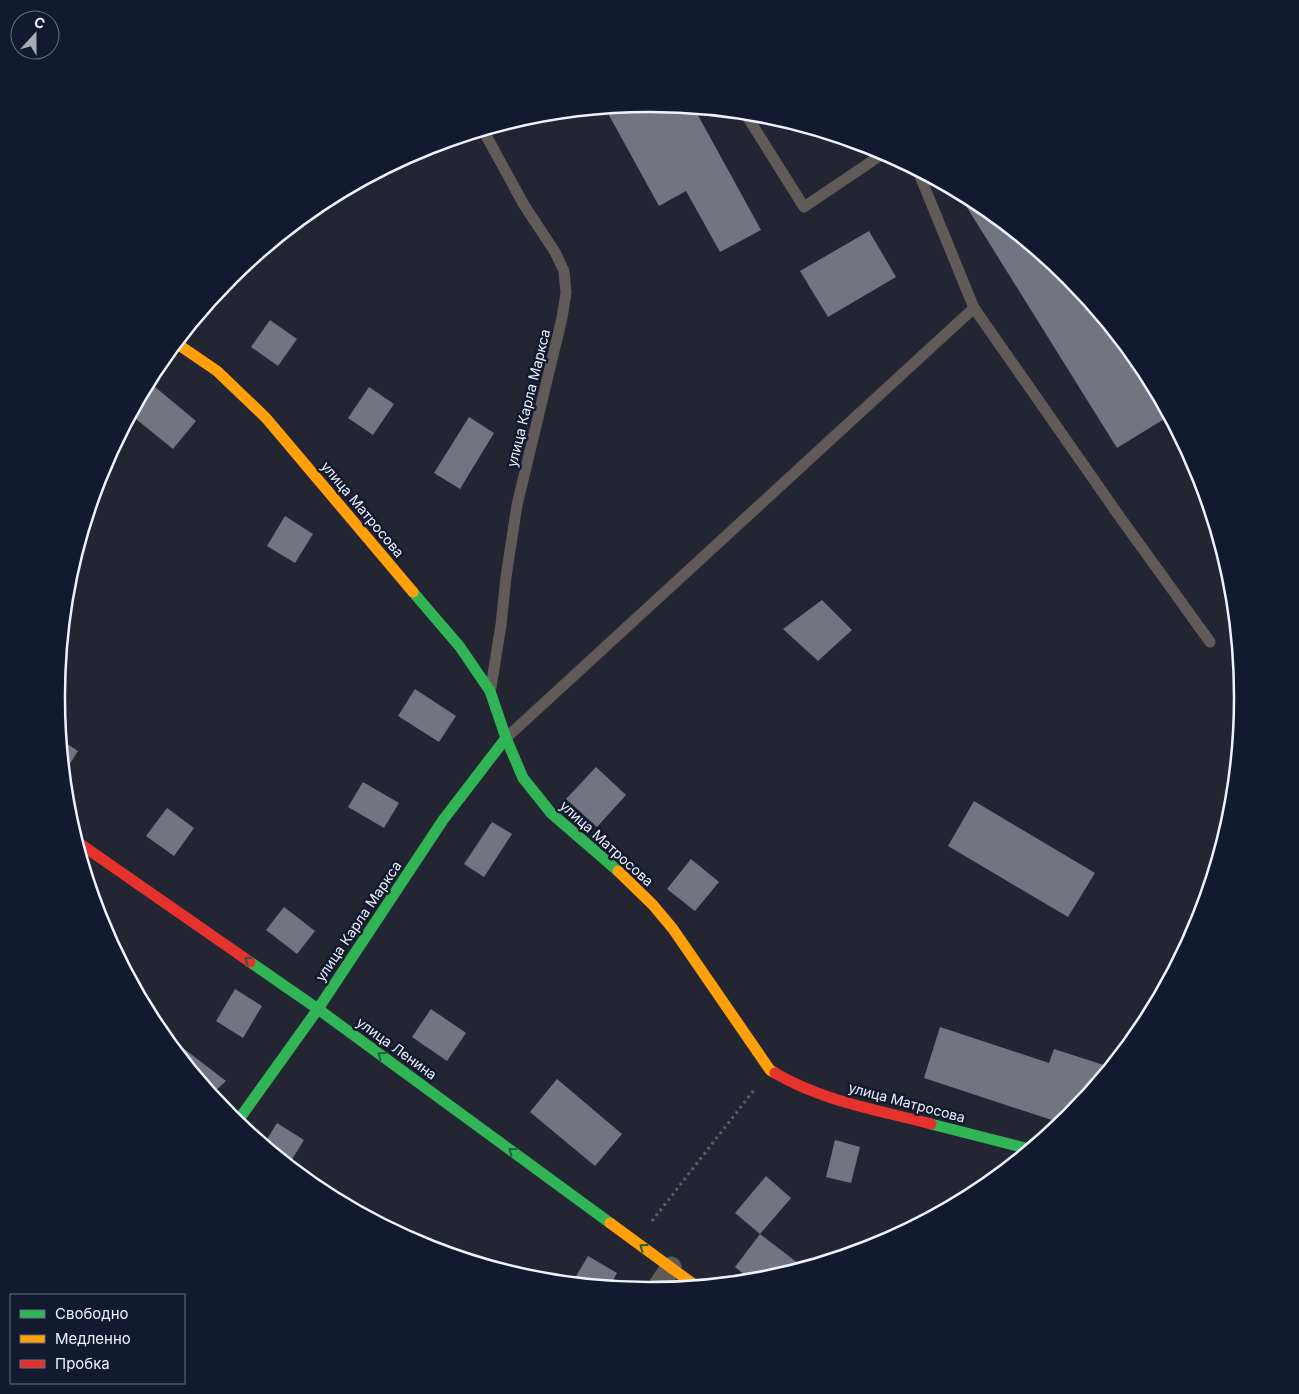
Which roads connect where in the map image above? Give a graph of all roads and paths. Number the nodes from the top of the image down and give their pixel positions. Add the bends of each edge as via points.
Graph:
1 (751, 122) edge
2 (486, 136) edge
3 (876, 158) edge
4 (922, 180) edge
5 (974, 308) junction
6 (182, 347) edge
7 (1210, 642) dead end
8 (490, 692) junction
9 (506, 738) junction
10 (85, 847) edge
11 (318, 1009) junction
12 (770, 1070) junction
13 (242, 1115) edge
14 (1021, 1148) edge
15 (636, 1242) junction
16 (671, 1267) junction
17 (688, 1280) edge
18 (662, 1281) edge

1 - 3 lane via 804,206
2 - 8 lane, улица Карла Маркса via 524,205 555,252 564,271 566,293 517,505
4 - 5 lane
5 - 7 lane
5 - 9 lane
6 - 8 street, улица Матросова via 217,371 266,418 460,647
8 - 9 street, улица Матросова
9 - 11 street, улица Карла Маркса via 443,820
9 - 12 street, улица Матросова via 523,778 551,813 626,878 673,929
11 -> 10 street, улица Ленина
11 - 13 street, улица Карла Маркса
15 -> 11 street, улица Ленина
12 - 14 street, улица Матросова via 823,1096
12 - 15 path
16 -> 15 street, улица Ленина
16 - 17 street, улица Ленина
16 - 18 street

